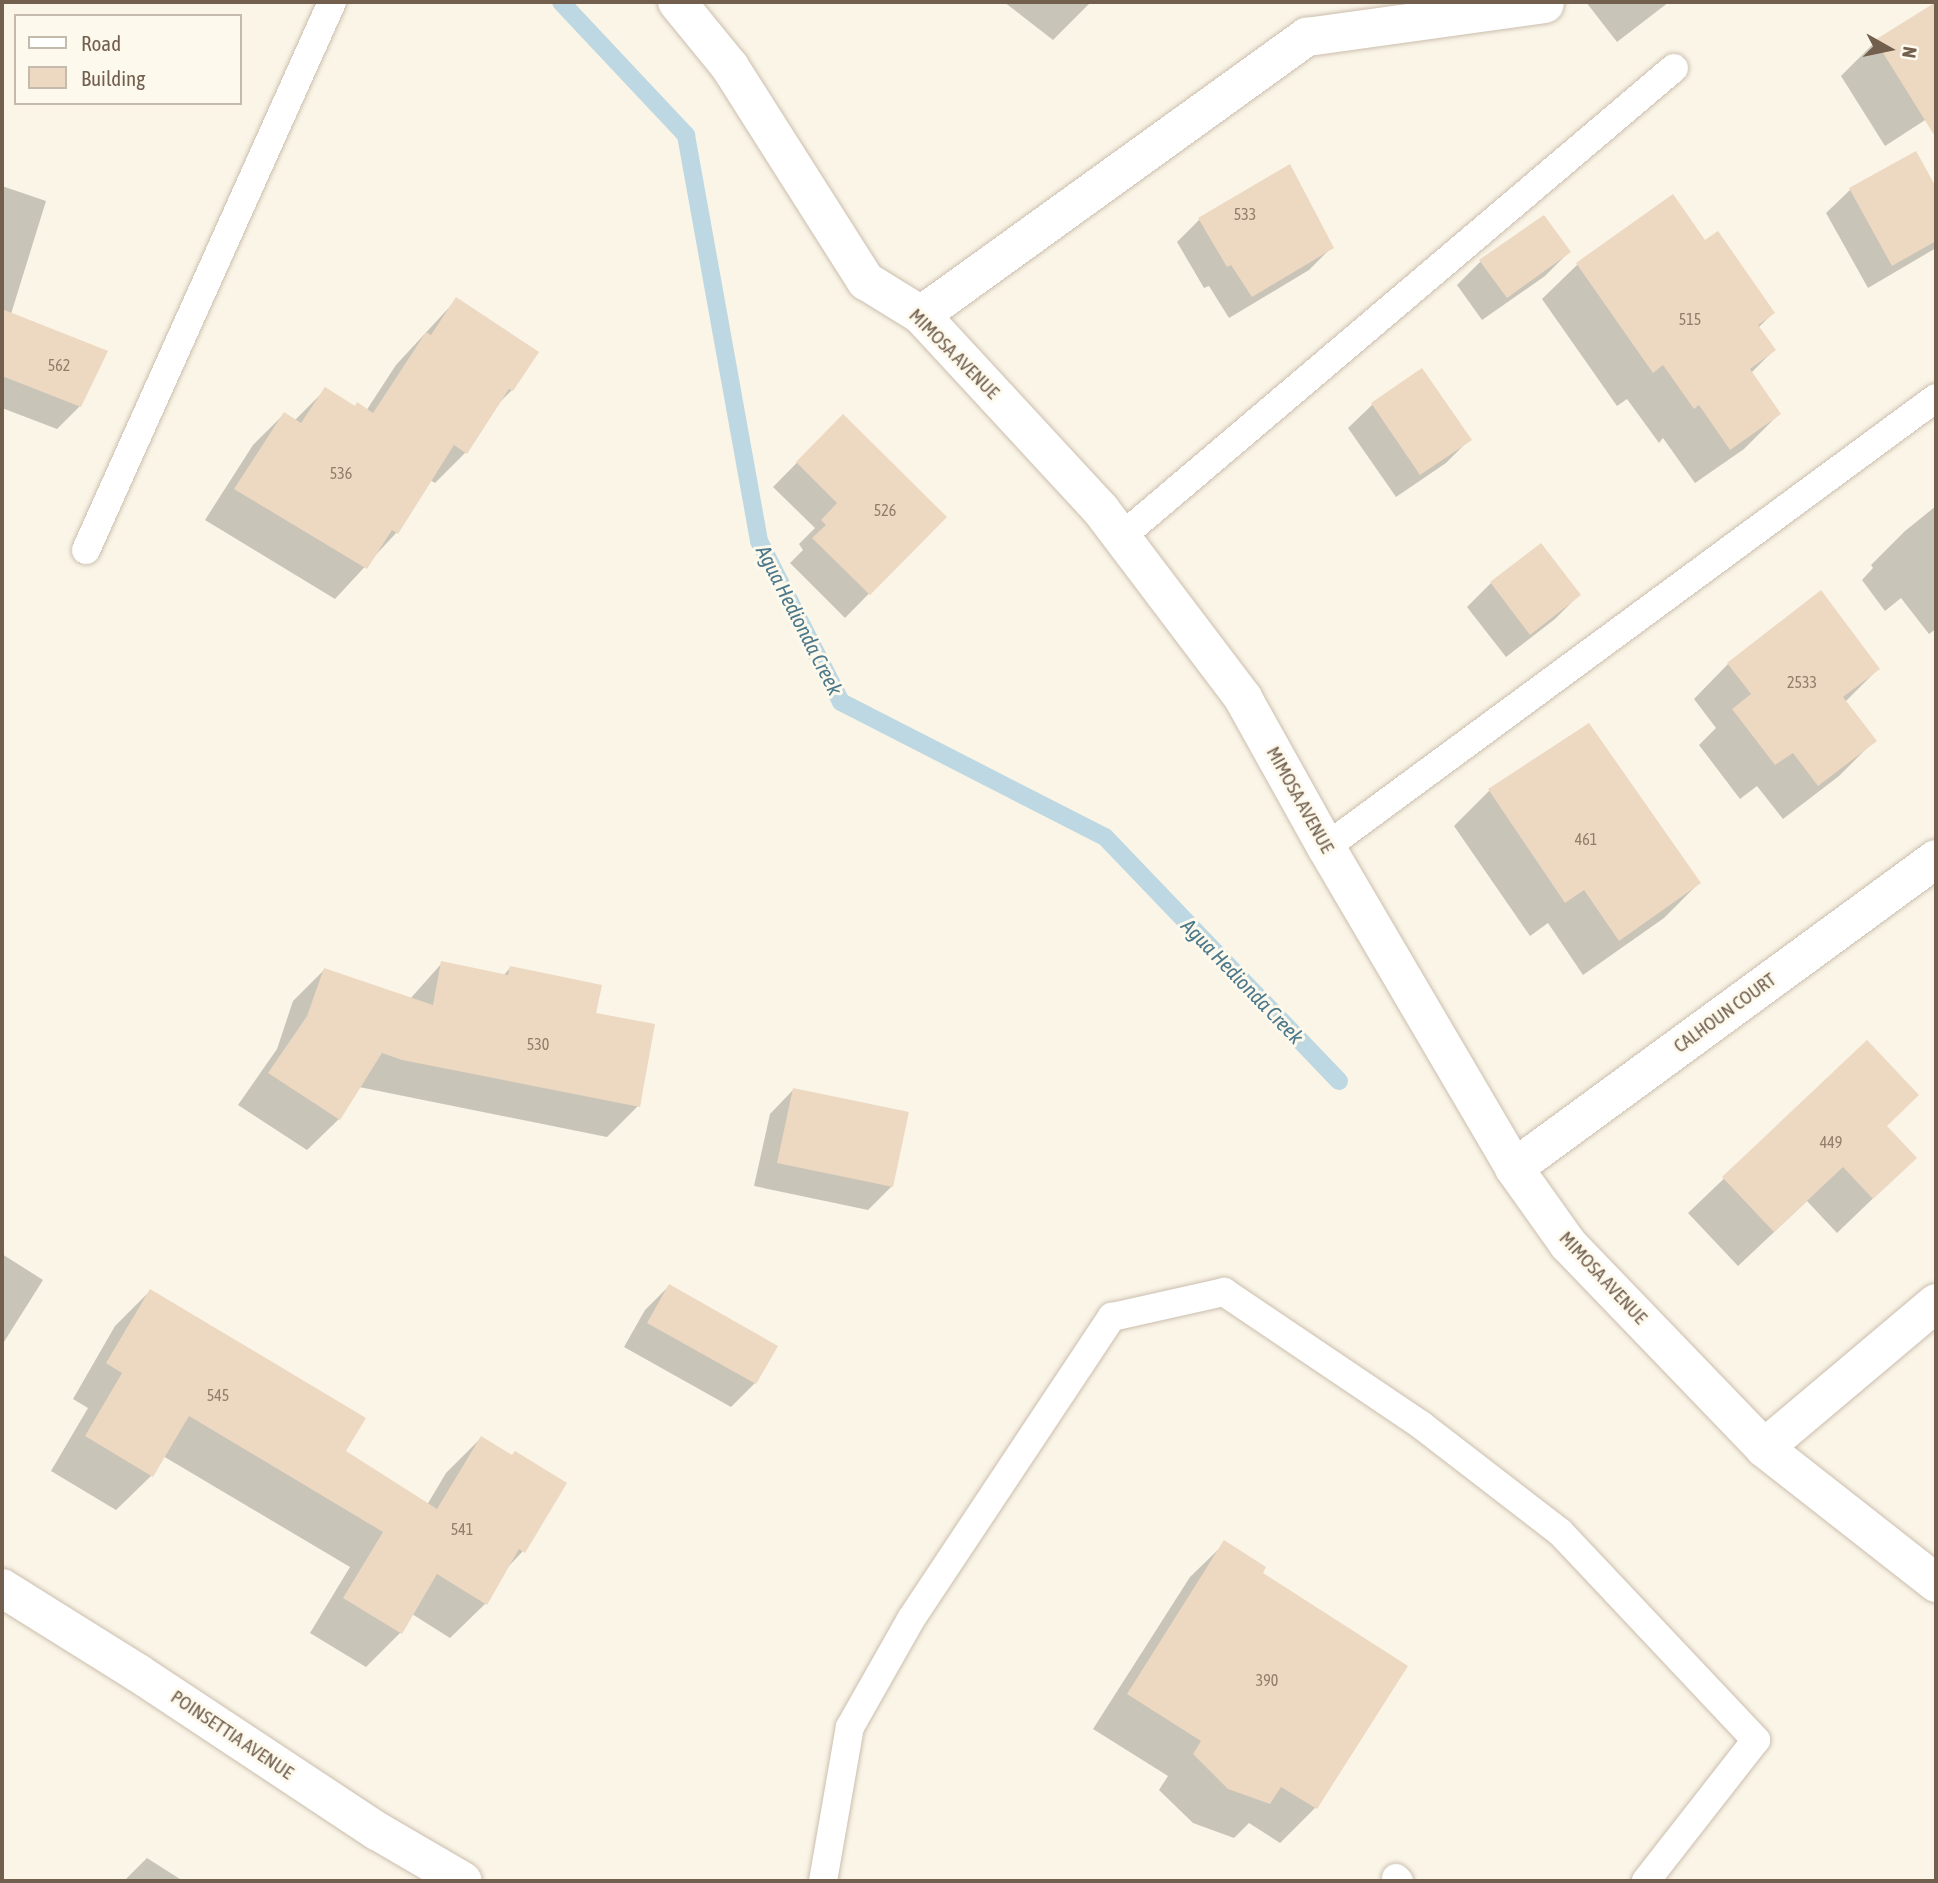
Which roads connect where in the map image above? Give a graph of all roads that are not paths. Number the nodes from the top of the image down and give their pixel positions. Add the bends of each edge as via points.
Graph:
1 (332, 2) edge
2 (677, 2) edge
3 (1545, 4) edge
4 (1674, 68) dead end
5 (921, 315) junction
6 (1936, 398) edge
7 (1122, 537) junction
8 (86, 550) dead end
9 (1326, 847) junction
10 (1936, 859) edge
11 (1514, 1168) junction
12 (1936, 1303) edge
13 (1764, 1448) junction
14 (1936, 1583) edge
15 (2, 1588) edge
16 (463, 1881) edge
17 (822, 1881) edge
18 (1646, 1881) edge

1 - 8 lane
2 - 5 street, MIMOSA AVENUE via 730,67 866,281
3 - 5 street via 1307,37
4 - 7 lane
5 - 7 street, MIMOSA AVENUE
6 - 9 lane
7 - 9 street, MIMOSA AVENUE via 1243,698
9 - 11 street, MIMOSA AVENUE
10 - 11 street, CALHOUN COURT
11 - 13 street, MIMOSA AVENUE via 1568,1244
12 - 13 street
13 - 14 street, MIMOSA AVENUE
15 - 16 street, POINSETTIA AVENUE via 377,1831
17 - 18 lane via 850,1727 911,1619 1112,1317 1224,1292 1421,1425 1560,1532 1756,1740

